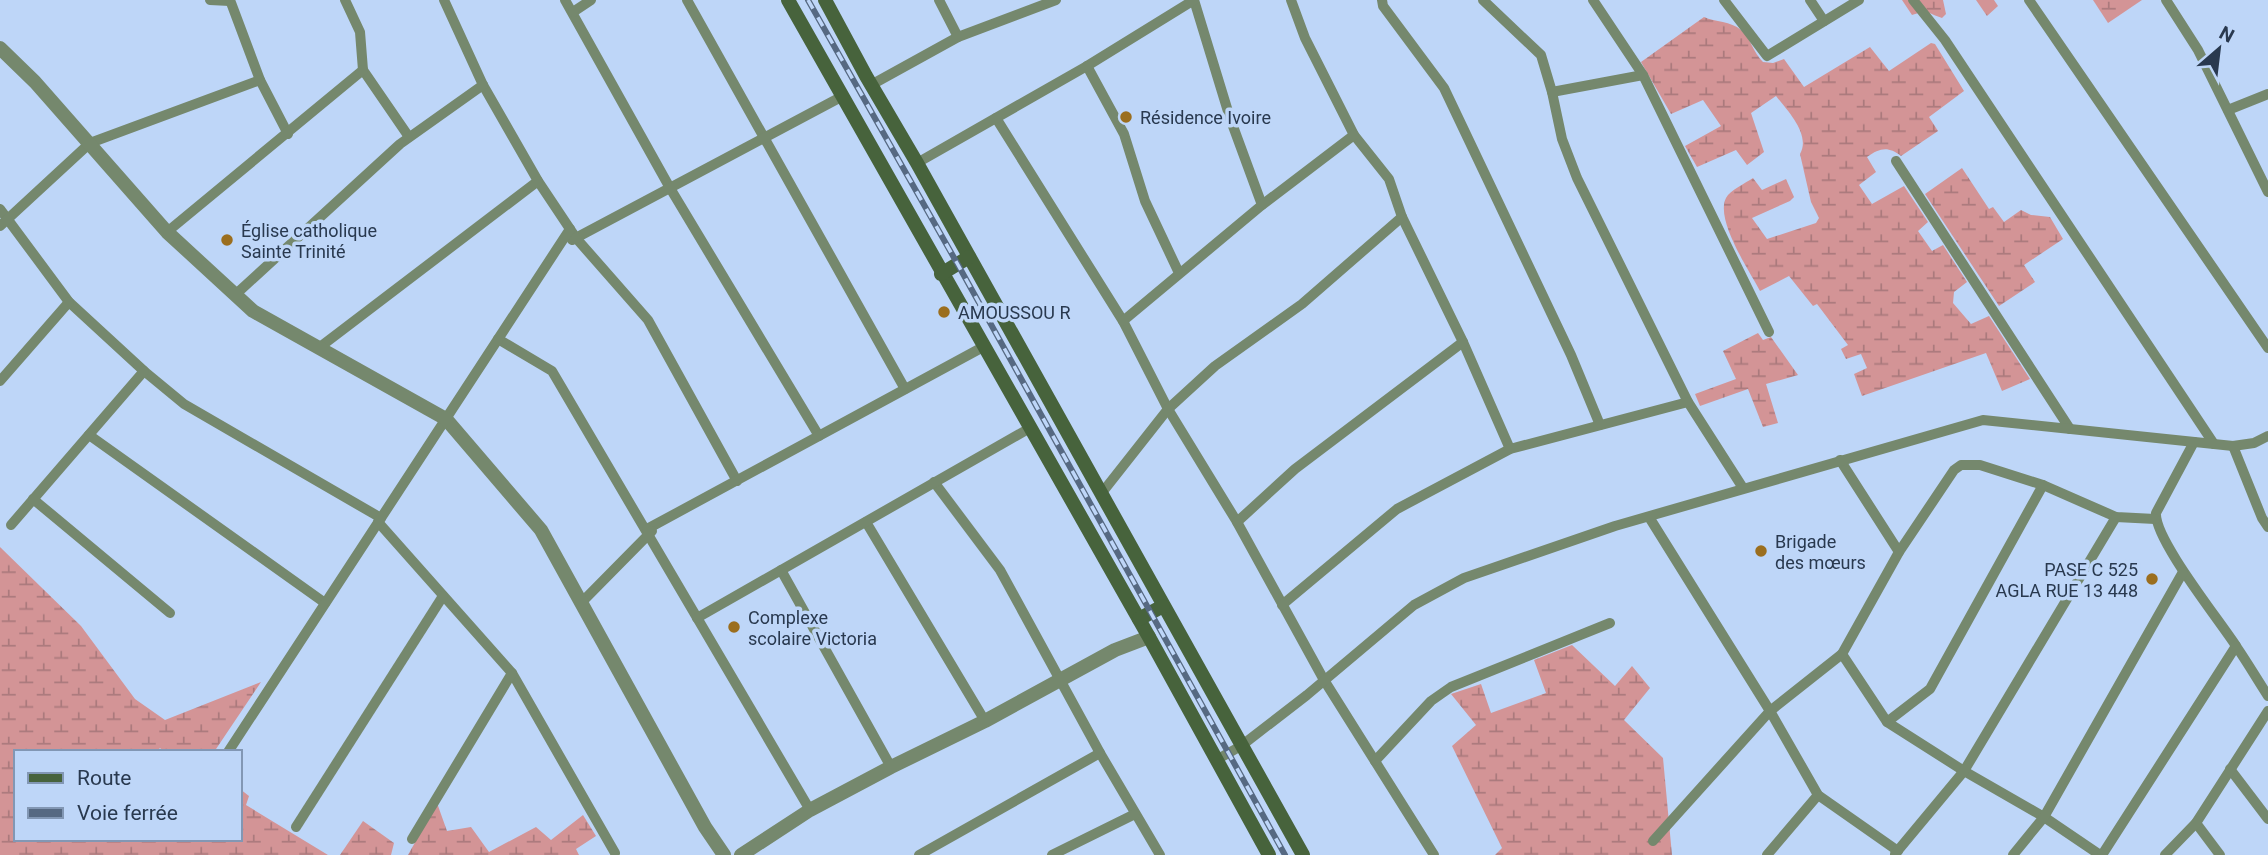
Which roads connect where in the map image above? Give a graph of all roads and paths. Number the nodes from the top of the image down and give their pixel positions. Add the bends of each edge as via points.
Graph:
1 (210, 0) edge
2 (230, 0) edge
3 (345, 0) edge
4 (444, 0) edge
5 (565, 0) edge
6 (591, 0) edge
7 (687, 0) edge
8 (788, 0) edge
9 (825, 0) edge
10 (939, 0) edge
11 (1056, 0) edge
12 (1194, 0) edge
13 (1291, 0) edge
14 (1382, 0) edge
15 (1483, 0) edge
16 (1593, 0) edge
17 (1724, 0) edge
18 (1810, 0) edge
19 (1859, 0) edge
20 (1913, 0) edge
21 (2029, 0) edge
22 (2166, 0) edge
23 (573, 12) junction
24 (1824, 21) junction
25 (958, 37) junction
26 (0, 48) edge
27 (1087, 66) junction
28 (363, 70) junction
29 (1643, 75) junction
30 (260, 80) junction
31 (483, 85) junction
32 (871, 85) junction
33 (1552, 92) junction
34 (2268, 94) edge
35 (841, 97) junction
36 (2228, 110) junction
37 (996, 118) junction
38 (288, 134) junction
39 (1354, 135) junction
40 (409, 137) junction
41 (765, 137) junction
42 (90, 144) junction
43 (1896, 161) dead end
44 (917, 163) junction
45 (538, 181) junction
46 (670, 188) junction
47 (2268, 192) edge
48 (1262, 205) junction
49 (2, 218) edge
50 (1402, 218) junction
51 (167, 232) junction
52 (573, 233) junction
53 (969, 257) junction
54 (1179, 273) junction
55 (941, 274) junction
56 (235, 295) junction
57 (69, 302) junction
58 (1123, 321) junction
59 (1769, 332) dead end
60 (498, 339) junction
61 (1463, 342) junction
62 (320, 347) junction
63 (983, 347) junction
64 (2268, 348) edge
65 (144, 372) junction
66 (0, 381) edge
67 (905, 389) junction
68 (1688, 402) junction
69 (1168, 408) junction
70 (446, 419) junction
71 (1600, 425) junction
72 (1030, 428) junction
73 (2070, 429) junction
74 (89, 435) junction
75 (819, 436) junction
76 (2268, 436) edge
77 (2194, 442) junction
78 (2214, 444) junction
79 (2233, 446) junction
80 (1510, 449) junction
81 (1840, 460) junction
82 (737, 481) junction
83 (934, 482) junction
84 (2043, 485) junction
85 (1742, 488) junction
86 (1101, 494) junction
87 (33, 499) junction
88 (1649, 517) junction
89 (2116, 517) junction
90 (2155, 519) junction
91 (380, 520) junction
92 (2266, 521) edge
93 (866, 522) junction
94 (1237, 522) junction
95 (11, 525) dead end
96 (648, 532) junction
97 (1899, 552) junction
98 (781, 570) junction
99 (2183, 572) junction
100 (443, 596) junction
101 (325, 603) junction
102 (580, 603) junction
103 (1282, 605) junction
104 (1163, 606) junction
105 (170, 613) dead end
106 (697, 618) junction
107 (1139, 620) junction
108 (1610, 623) dead end
109 (1149, 637) junction
110 (2236, 646) junction
111 (1842, 654) junction
112 (512, 673) junction
113 (1059, 679) junction
114 (1324, 680) junction
115 (2268, 696) edge
116 (1770, 711) junction
117 (2268, 711) edge
118 (985, 721) junction
119 (1887, 722) junction
120 (1241, 746) junction
121 (229, 750) edge
122 (1100, 753) junction
123 (1216, 760) junction
124 (1375, 761) junction
125 (891, 767) junction
126 (2230, 769) junction
127 (1964, 771) junction
128 (1818, 795) junction
129 (810, 810) junction
130 (1135, 814) junction
131 (2044, 817) junction
132 (2268, 819) edge
133 (2196, 823) junction
134 (296, 827) dead end
135 (412, 839) dead end
136 (1653, 841) dead end
137 (615, 853) edge
138 (1896, 853) edge
139 (724, 855) edge
140 (741, 855) edge
141 (919, 855) edge
142 (1052, 855) edge
143 (1160, 855) edge
144 (1269, 855) edge
145 (1303, 855) edge
146 (1434, 855) edge
147 (1767, 855) edge
148 (2013, 855) edge
149 (2101, 855) edge
150 (2165, 855) edge
151 (2220, 855) edge

1 - 2 street
2 - 30 street
3 - 28 street via 360,32
4 - 31 street
5 - 23 street
6 - 23 street
7 - 41 street
8 - 35 main road
9 - 32 main road
10 - 25 street
11 - 25 street
12 - 27 street
12 - 48 street
13 - 39 street
14 - 71 street via 1444,88
15 - 33 street via 1541,55
16 - 29 street
17 - 24 street via 1767,56
18 - 24 street
19 - 24 street
20 - 78 street via 1945,40
21 - 64 street
22 - 36 street
23 - 46 street
25 - 32 street
26 - 42 street
27 - 37 street
27 - 54 street via 1124,134 1145,201
28 - 38 street
28 - 40 street
29 - 33 street
29 - 59 street
30 - 38 street
30 - 42 street
31 - 40 street
31 - 45 street
32 - 44 main road
33 - 68 street via 1562,139 1577,178
34 - 36 street
35 - 41 street
35 - 55 main road
36 - 47 street
37 - 44 street
37 - 58 street
38 - 51 street
39 - 48 street
39 - 50 street via 1389,179
40 - 56 street
41 - 46 street
41 - 67 street
42 - 49 street
42 - 51 street
43 - 73 street
44 - 53 main road
45 - 52 street
45 - 62 street
46 - 52 street
46 - 75 street
48 - 54 street
49 - 57 street
50 - 61 street
50 - 69 street via 1302,304 1215,366
51 - 56 street
52 - 60 street via 558,247
52 - 82 street via 648,320
53 - 55 main road
53 - 86 main road
54 - 58 street
55 - 63 main road
56 - 62 street via 253,312
57 - 65 street
57 - 66 street
58 - 69 street
60 - 70 street
60 - 96 street via 552,371
61 - 80 street
61 - 94 street via 1294,469
62 - 70 street
63 - 67 street
63 - 72 main road
65 - 74 street
65 - 91 street via 184,404
67 - 75 street
68 - 71 street
68 - 85 street
69 - 86 street
69 - 94 street
70 - 91 street
70 - 102 street via 541,530
71 - 80 street
72 - 83 street
72 - 107 main road
73 - 77 street
73 - 81 street via 1983,420
74 - 87 street
74 - 101 street
75 - 82 street
76 - 79 street
77 - 78 street
77 - 90 street
78 - 79 street
79 - 92 street
80 - 103 street via 1397,509
81 - 85 street
81 - 97 street
82 - 96 street
83 - 93 street
83 - 113 street via 1000,570
84 - 89 street
84 - 97 street via 1980,465 1961,465
84 - 119 street via 1930,689
85 - 88 street
86 - 104 main road
87 - 95 street
87 - 105 street
88 - 114 street via 1452,584 1414,604
88 - 116 street
89 - 90 street
89 - 127 street
90 - 99 street
91 - 100 street
91 - 101 street
93 - 98 street
93 - 118 street
94 - 103 street
96 - 102 street
96 - 106 street
97 - 111 street
98 - 106 street
98 - 125 street
99 - 110 street
99 - 131 street
100 - 112 street
100 - 134 street
101 - 121 street
102 - 139 street
103 - 114 street
104 - 107 main road
104 - 120 main road
106 - 129 street
107 - 109 main road
108 - 124 street via 1451,687 1431,701
109 - 113 street
109 - 123 main road
110 - 115 street
110 - 149 street
111 - 116 street
111 - 119 street
112 - 135 street
112 - 137 street
113 - 118 street
113 - 122 street
114 - 120 street
114 - 124 street
116 - 128 street
116 - 136 street
117 - 126 street
118 - 125 street
119 - 127 street
120 - 123 street
120 - 145 main road
122 - 130 street
122 - 141 street
123 - 144 main road
124 - 146 street
125 - 129 street
126 - 132 street
126 - 133 street
127 - 131 street
127 - 138 street
128 - 138 street
128 - 147 street
129 - 140 street
130 - 142 street
130 - 143 street
131 - 148 street
131 - 149 street
133 - 150 street
133 - 151 street

